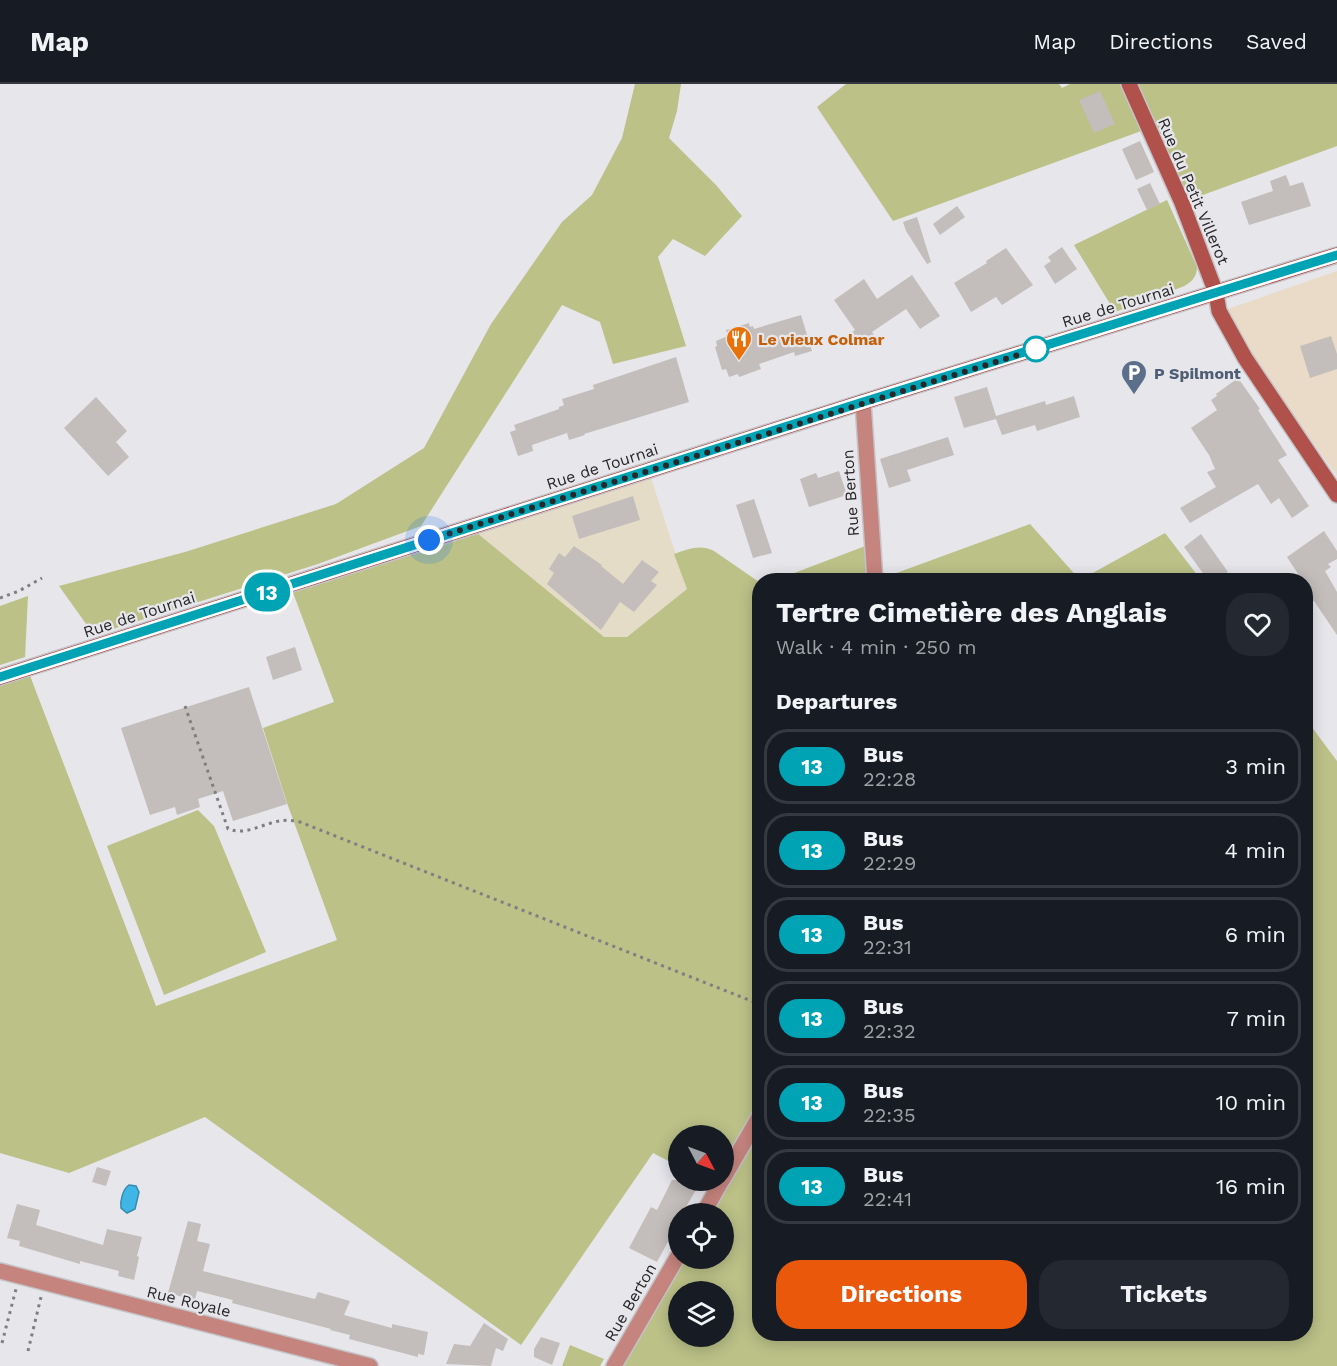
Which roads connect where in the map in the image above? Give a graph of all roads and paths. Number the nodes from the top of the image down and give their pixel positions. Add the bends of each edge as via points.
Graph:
1 (1129, 84) edge
2 (1337, 255) edge
3 (1216, 293) junction
4 (863, 402) junction
5 (1337, 495) edge
6 (875, 573) edge
7 (42, 578) dead end
8 (0, 598) edge
9 (0, 677) edge
10 (185, 706) dead end
11 (752, 1001) edge
12 (752, 1129) edge
13 (734, 1161) edge
14 (670, 1269) edge
15 (0, 1271) edge
16 (19, 1276) junction
17 (45, 1282) junction
18 (2, 1343) dead end
19 (28, 1351) dead end
20 (370, 1366) edge
21 (614, 1366) edge

1 - 3 street, Rue du Petit Villerot via 1182,203
2 - 3 main road, Rue de Tournai
3 - 4 main road, Rue de Tournai
3 - 5 street, Rue du Petit Villerot via 1219,311 1245,358
4 - 6 street, Rue Berton
4 - 9 main road, Rue de Tournai
7 - 8 path
10 - 11 path via 228,830 239,833 283,819 300,822
12 - 13 street
14 - 21 street, Rue Berton
15 - 16 street, Rue Royale
16 - 17 street, Rue Royale
16 - 18 path
17 - 19 path
17 - 20 street, Rue Royale

